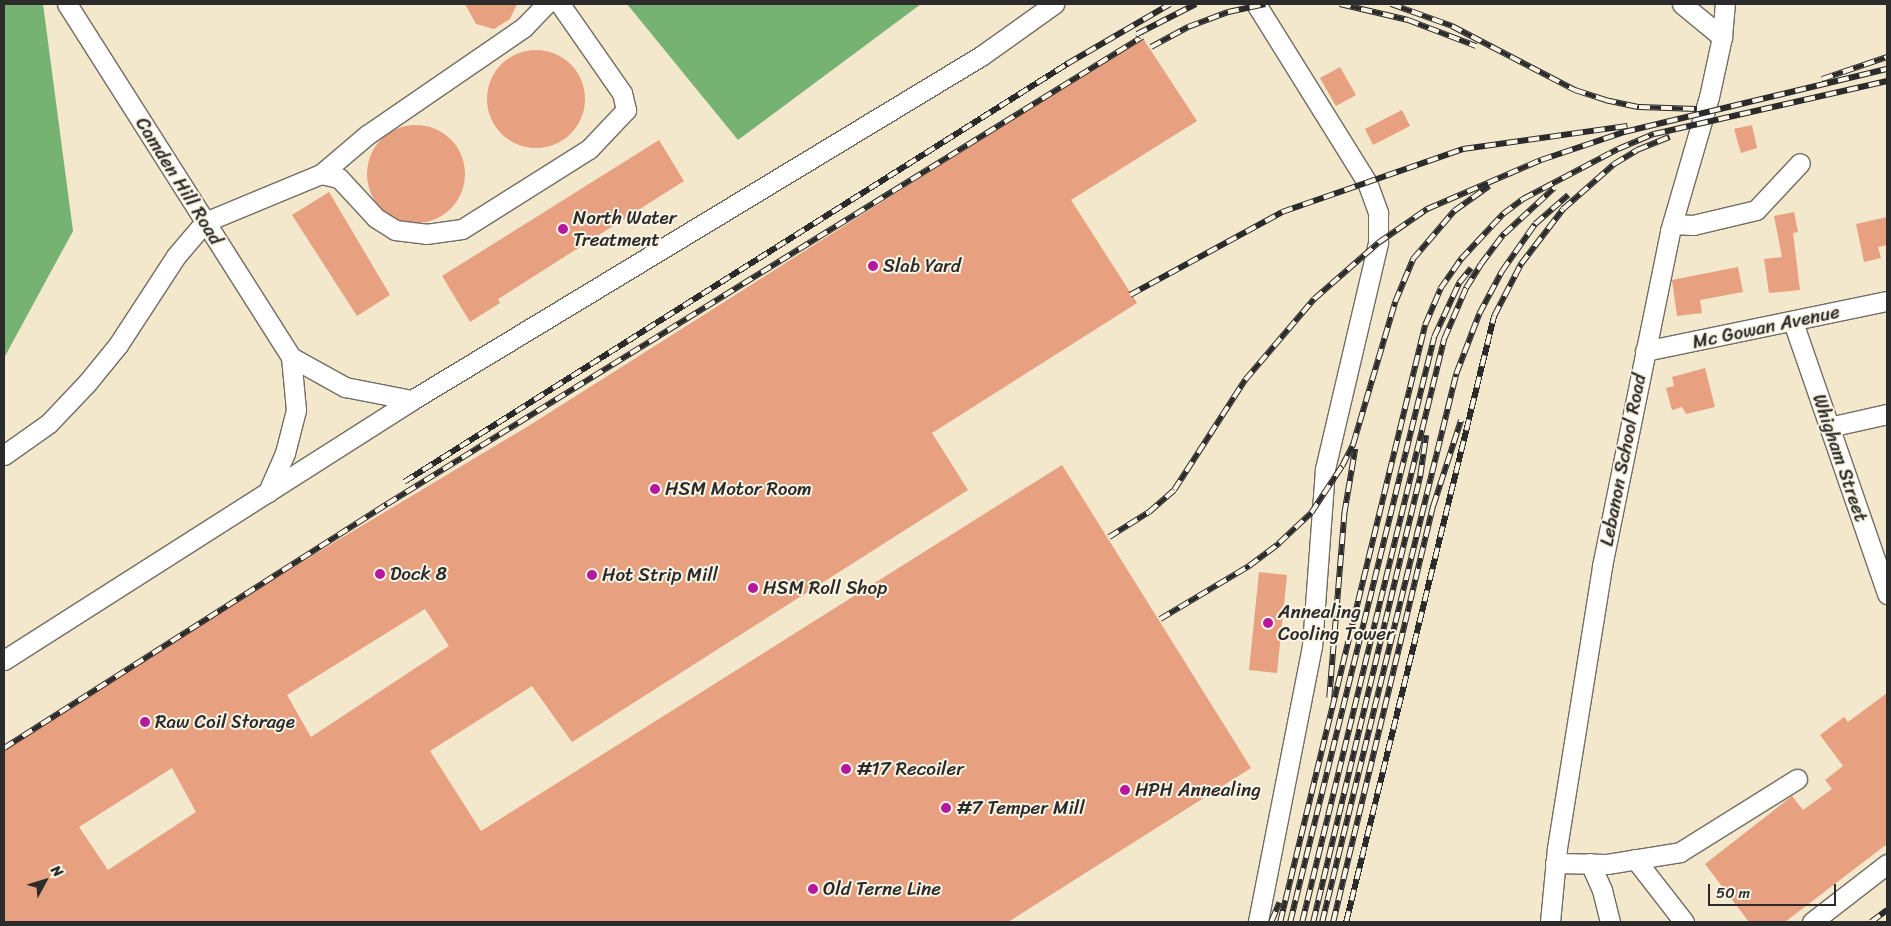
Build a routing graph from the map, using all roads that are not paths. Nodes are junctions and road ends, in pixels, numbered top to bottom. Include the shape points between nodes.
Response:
1 (67, 4) edge
2 (546, 4) edge
3 (560, 4) edge
4 (1054, 4) edge
5 (1256, 4) edge
6 (1682, 4) edge
7 (1725, 4) edge
8 (1722, 37) junction
9 (1800, 163) dead end
10 (321, 174) junction
11 (205, 222) junction
12 (1672, 224) junction
13 (1887, 301) edge
14 (1793, 322) junction
15 (1645, 351) junction
16 (291, 357) junction
17 (412, 400) junction
18 (1887, 414) edge
19 (1829, 427) junction
20 (4, 455) edge
21 (268, 492) junction
22 (1887, 594) edge
23 (4, 660) edge
24 (1796, 779) dead end
25 (1636, 859) junction
26 (1556, 863) junction
27 (1590, 863) junction
28 (1887, 864) edge
29 (1258, 922) edge
30 (1550, 922) edge
31 (1610, 922) edge
32 (1684, 922) edge
33 (1812, 922) edge

1 - 11 street, Camden Hill Road
2 - 10 street via 524,27 367,135
3 - 10 street via 622,93 626,110 589,149 462,229 426,234 394,230 376,218 339,178
4 - 17 street via 981,56
5 - 29 street via 1367,182 1378,213 1378,243 1325,469 1312,646
6 - 8 street
7 - 8 street, Lebanon School Road
8 - 12 street, Lebanon School Road via 1709,97
9 - 12 street via 1756,210 1693,225
10 - 11 street
11 - 16 street, Camden Hill Road
11 - 20 street via 176,256 118,345 87,383 49,423
12 - 15 street, Lebanon School Road
13 - 14 street, Mc Gowan Avenue
14 - 15 street, Mc Gowan Avenue
14 - 19 street, Whigham Street
15 - 26 street, Lebanon School Road via 1602,566
16 - 17 street via 345,387
16 - 21 street via 296,410 286,453
17 - 21 street
18 - 19 street
19 - 22 street, Whigham Street
21 - 23 street
24 - 25 street via 1680,852
25 - 27 street
25 - 32 street
26 - 27 street
26 - 30 street, Lebanon School Road
27 - 31 street via 1602,890
28 - 33 street

